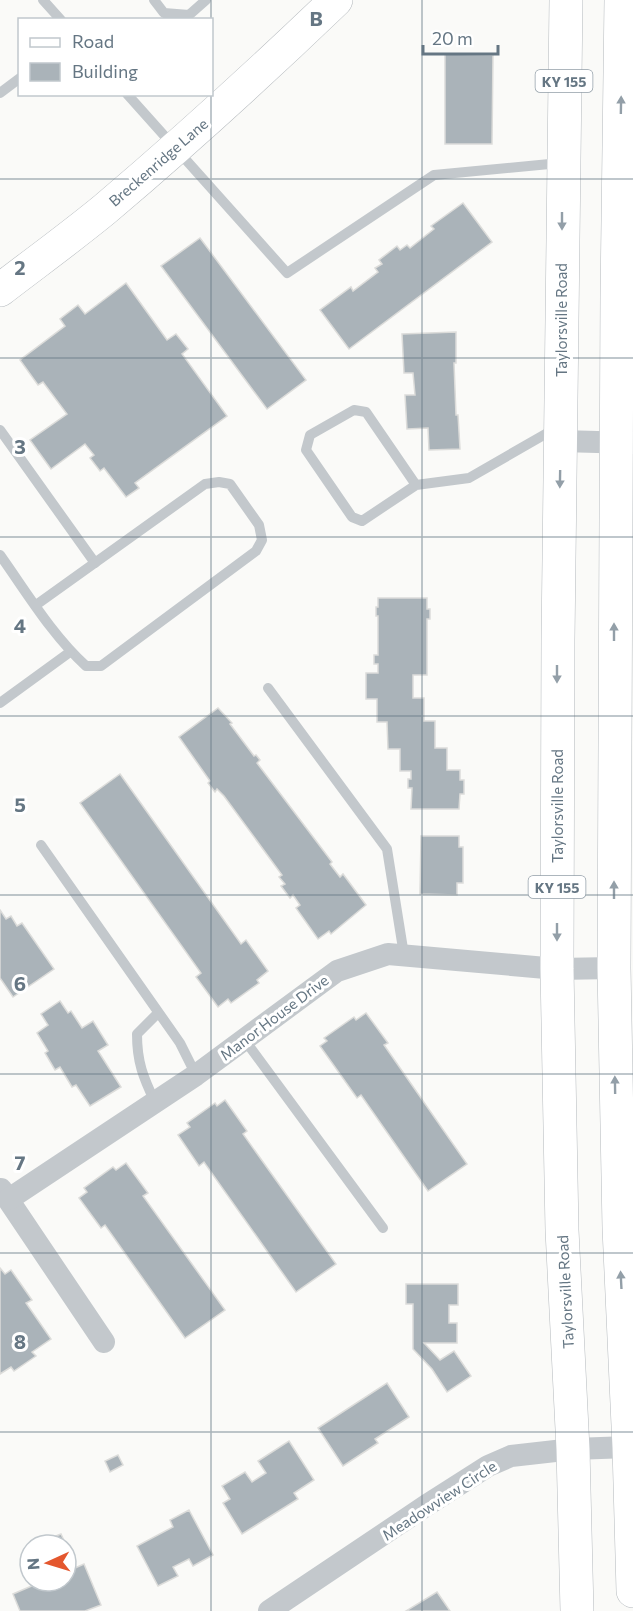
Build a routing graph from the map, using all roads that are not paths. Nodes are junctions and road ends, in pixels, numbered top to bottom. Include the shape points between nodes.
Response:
1 (43, 0) edge
2 (154, 0) edge
3 (206, 0) edge
4 (336, 0) edge
5 (544, 0) edge
6 (566, 0) edge
7 (621, 0) edge
8 (59, 18) edge
9 (565, 78) junction
10 (18, 80) edge
11 (0, 93) edge
12 (129, 96) edge
13 (173, 148) junction
14 (627, 158) edge
15 (563, 163) junction
16 (0, 290) edge
17 (0, 430) edge
18 (561, 433) junction
19 (624, 443) edge
20 (416, 485) junction
21 (0, 555) edge
22 (95, 563) junction
23 (36, 605) junction
24 (70, 652) junction
25 (268, 688) dead end
26 (0, 703) edge
27 (41, 845) dead end
28 (404, 955) junction
29 (614, 968) junction
30 (557, 969) junction
31 (159, 1013) junction
32 (244, 1039) junction
33 (196, 1074) junction
34 (155, 1102) junction
35 (5, 1193) edge
36 (383, 1228) dead end
37 (104, 1342) dead end
38 (629, 1447) junction
39 (573, 1449) junction
40 (633, 1591) edge
41 (269, 1611) edge
42 (577, 1611) edge

1 - 8 lane
2 - 3 lane via 164,13 189,15
4 - 13 main road, Breckenridge Lane
5 - 9 main road
6 - 9 main road, Taylorsville Road / KY 155
14 -> 7 main road
9 - 15 main road, Taylorsville Road / KY 155
10 - 11 lane
12 - 13 lane
13 - 15 lane via 286,273 434,175
13 - 16 main road, Breckenridge Lane via 100,213
14 - 19 main road via 621,296
15 -> 18 main road, Taylorsville Road / KY 155
17 - 22 lane
18 - 19 street
18 - 20 lane via 469,478
18 -> 30 main road, Taylorsville Road / KY 155
29 -> 19 main road
20 - 20 lane via 362,521 352,518 306,450 310,435 354,410 366,412
21 - 23 lane
22 - 23 lane
22 - 24 lane via 205,484 230,484 260,525 262,540 256,551 100,666 86,666
23 - 24 lane
24 - 26 lane
25 - 28 lane via 387,849
27 - 31 lane
28 - 30 street, Manor House Drive
28 - 32 street, Manor House Drive via 388,954 337,971
29 - 30 street, Manor House Drive
38 -> 29 main road via 619,1228
30 - 39 main road, Taylorsville Road / KY 155 via 562,1230
31 - 33 lane
31 - 34 lane via 137,1034 137,1055
32 - 33 street, Manor House Drive
32 - 36 lane
33 - 34 street, Manor House Drive
34 - 35 street, Manor House Drive
35 - 37 street, Manor House Drive
38 - 39 street, Meadowview Circle
38 - 40 main road
39 - 41 street, Meadowview Circle via 511,1456 488,1467
39 - 42 main road, Taylorsville Road / KY 155

